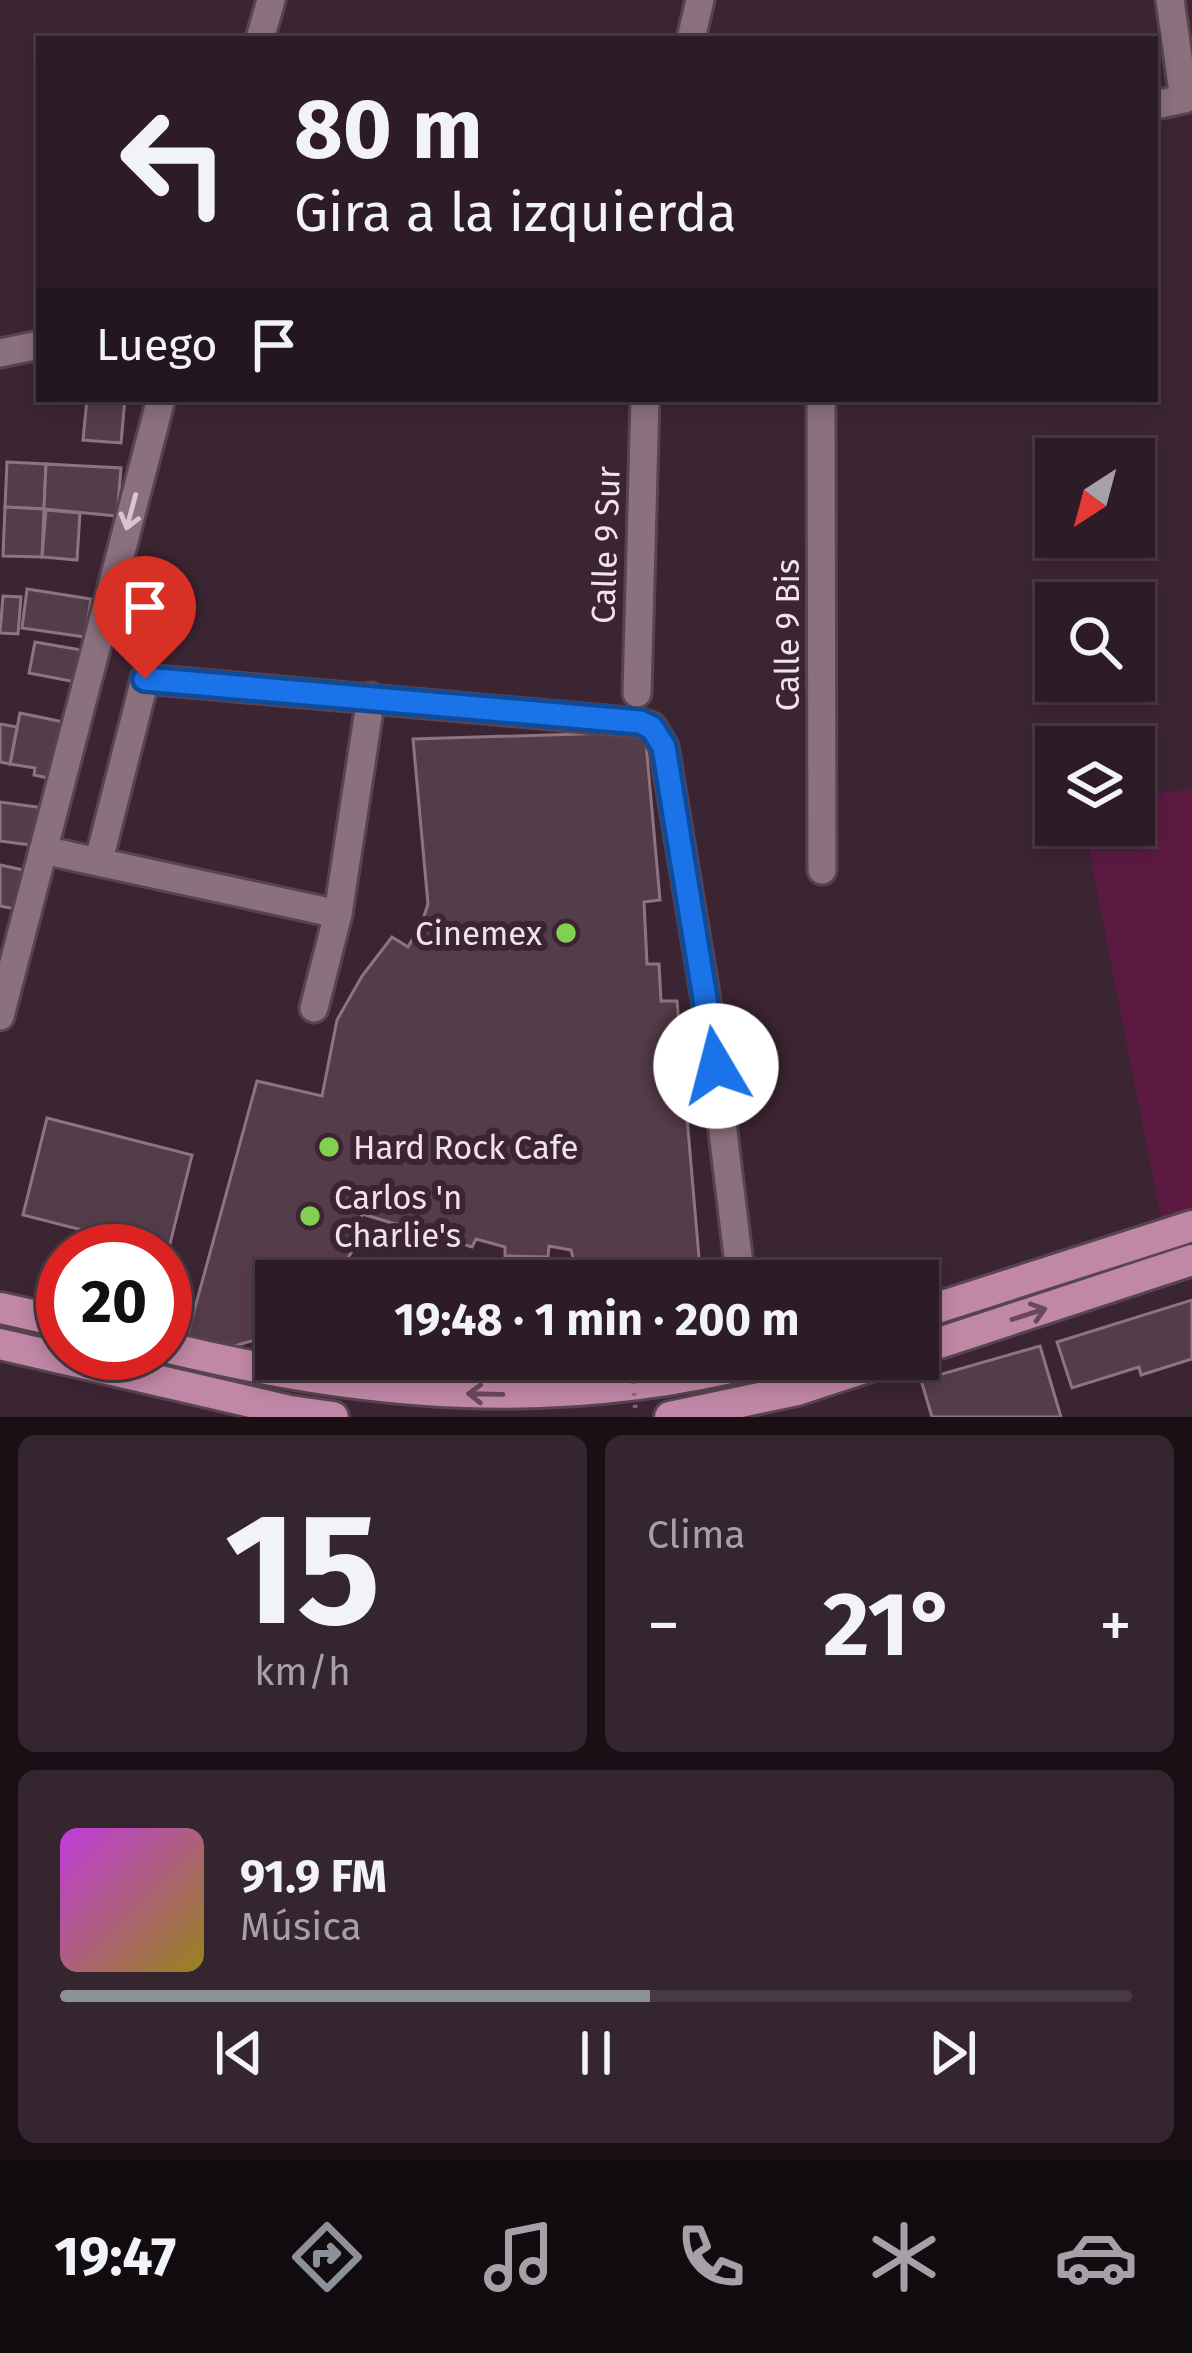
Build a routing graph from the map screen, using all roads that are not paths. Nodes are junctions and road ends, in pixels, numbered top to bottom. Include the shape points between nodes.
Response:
1 (271, 0) edge
2 (700, 0) edge
3 (1170, 0) edge
4 (261, 36) edge
5 (692, 36) edge
6 (1158, 104) edge
7 (36, 346) edge
8 (0, 353) edge
9 (160, 402) edge
10 (645, 402) edge
11 (821, 402) edge
12 (638, 693) dead end
13 (370, 697) junction
14 (44, 850) junction
15 (99, 860) junction
16 (822, 870) dead end
17 (338, 914) junction
18 (314, 1008) dead end
19 (0, 1016) edge
20 (1192, 1226) edge
21 (1192, 1259) edge
22 (738, 1260) edge
23 (0, 1307) edge
24 (939, 1307) edge
25 (36, 1316) edge
26 (939, 1343) edge
27 (0, 1344) edge
28 (192, 1353) edge
29 (255, 1367) edge
30 (317, 1380) edge
31 (660, 1380) edge
32 (828, 1380) edge
33 (333, 1417) edge
34 (670, 1417) edge

1 - 4 street
2 - 5 street
3 - 6 street via 1184,99
7 - 8 street
9 -> 14 street
10 - 12 street, Calle 9 Sur
11 - 16 street, Calle 9 Bis
13 - 15 street via 145,679
13 - 17 street
13 - 22 street via 640,722 660,738 710,1024
14 - 15 street
14 - 19 street
15 - 17 street
17 - 18 street
20 - 24 main road
26 -> 21 main road
23 - 25 main road
27 - 33 main road
29 -> 28 main road
31 -> 30 main road via 476,1394
32 - 34 main road

